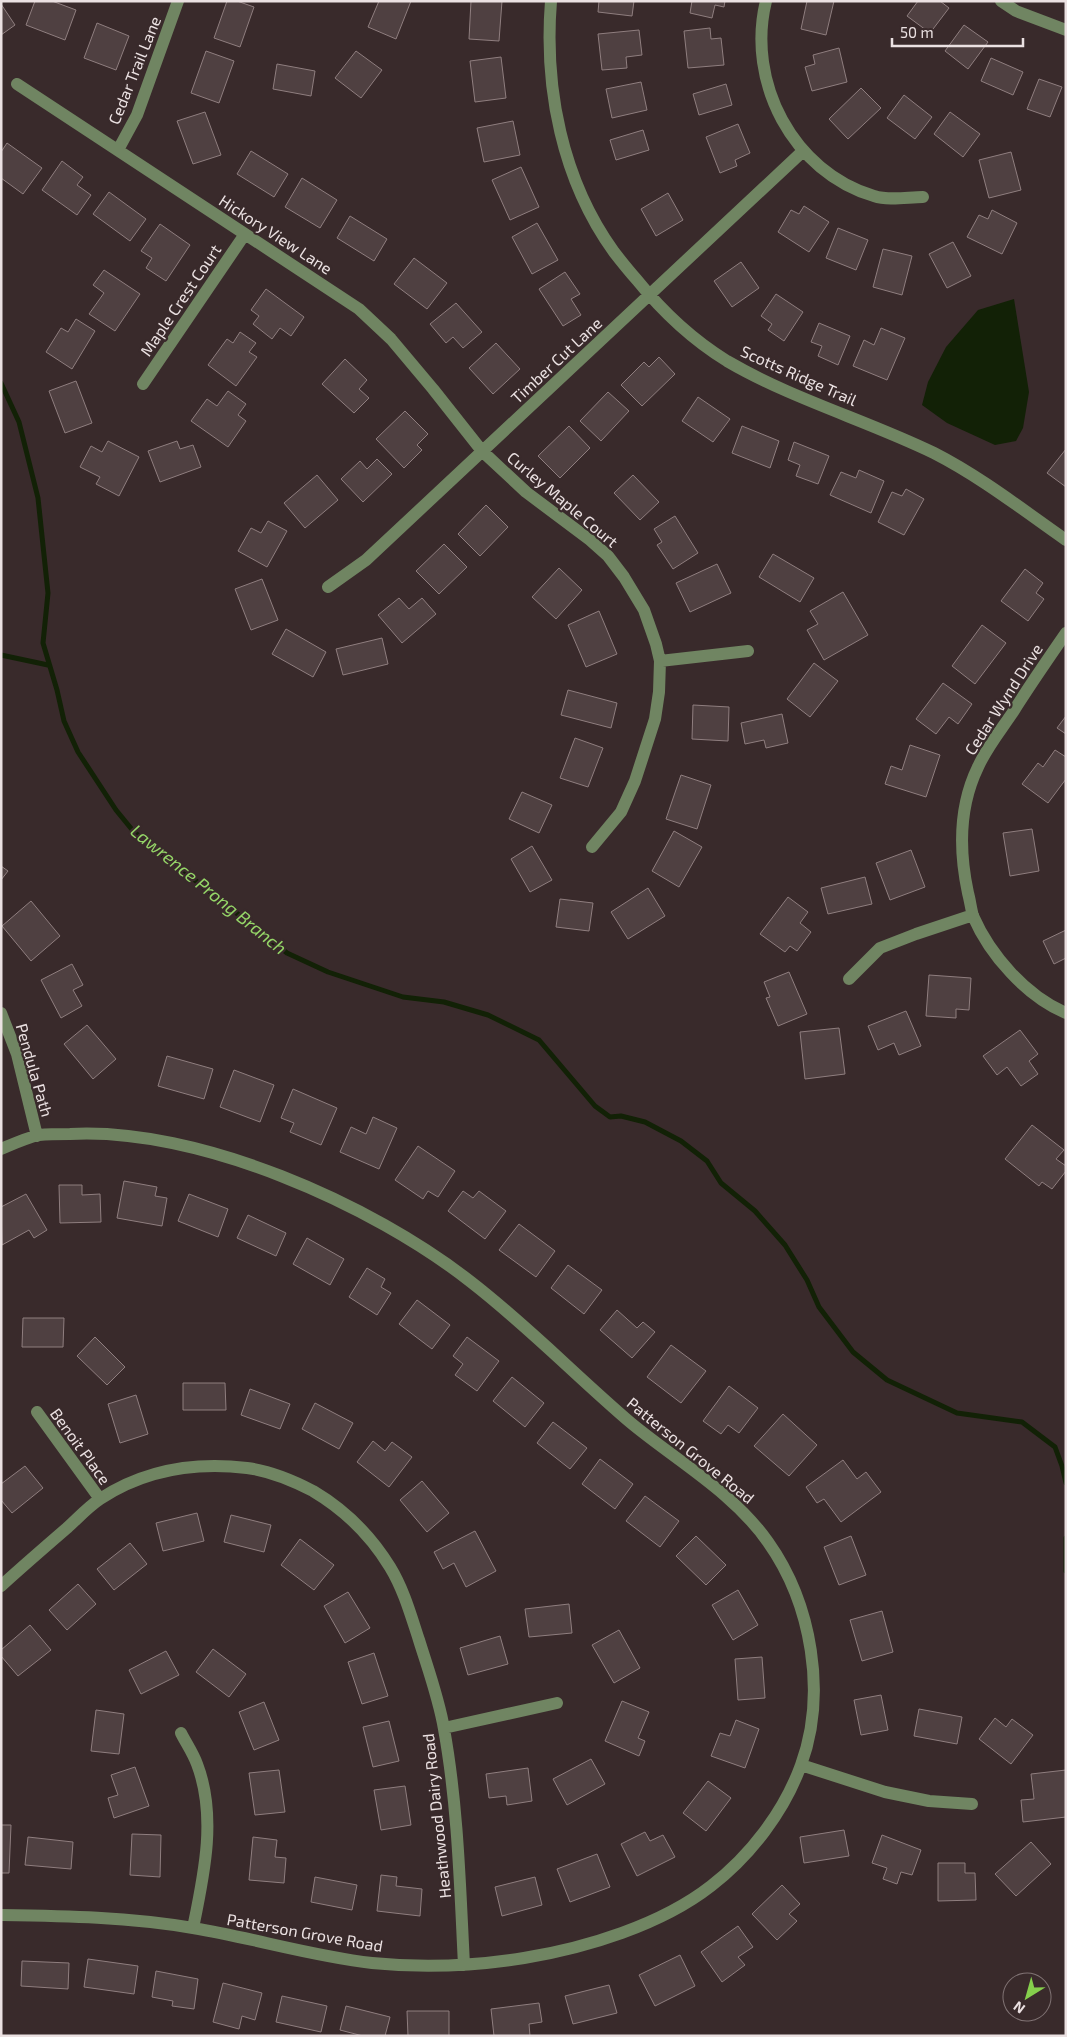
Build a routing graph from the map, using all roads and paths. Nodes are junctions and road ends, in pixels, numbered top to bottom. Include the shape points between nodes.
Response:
1 (178, 1) edge
2 (551, 1) edge
3 (766, 1) edge
4 (1001, 1) edge
5 (1066, 30) edge
6 (17, 84) dead end
7 (118, 150) junction
8 (802, 152) junction
9 (923, 197) dead end
10 (245, 234) junction
11 (649, 296) junction
12 (143, 384) dead end
13 (482, 451) junction
14 (1066, 540) edge
15 (328, 587) dead end
16 (1066, 633) edge
17 (748, 650) dead end
18 (660, 661) junction
19 (592, 847) dead end
20 (973, 915) junction
21 (849, 978) dead end
22 (1, 1013) edge
23 (1066, 1013) edge
24 (37, 1136) junction
25 (1, 1149) edge
26 (37, 1412) dead end
27 (100, 1499) junction
28 (1, 1586) edge
29 (557, 1703) dead end
30 (444, 1728) junction
31 (181, 1732) dead end
32 (801, 1765) junction
33 (972, 1804) dead end
34 (1, 1915) edge
35 (193, 1928) junction
36 (464, 1965) junction

1 - 7 street, Cedar Trail Lane via 137,115
2 - 11 street, Scotts Ridge Trail via 552,86 565,151 595,222
3 - 8 street via 761,24 766,81 773,102
4 - 5 street via 1016,11
6 - 7 street, Hickory View Lane
7 - 10 street, Hickory View Lane
8 - 9 street via 854,189 876,197
8 - 11 street, Timber Cut Lane
10 - 12 street, Maple Crest Court
10 - 13 street, Hickory View Lane via 359,309 391,339
11 - 13 street, Timber Cut Lane
11 - 14 street, Scotts Ridge Trail via 688,333 727,360 780,387 935,454 975,476
13 - 15 street, Timber Cut Lane via 366,560
13 - 18 street, Curley Maple Court via 526,492 608,556 644,610
16 - 20 street, Cedar Wynd Drive via 989,747 977,768 968,795 962,826 962,853
17 - 18 street
18 - 19 street, Curley Maple Court via 655,719 635,781 621,812
20 - 21 street via 880,948
20 - 23 street, Cedar Wynd Drive via 998,958 1016,978 1038,997
22 - 24 street, Pendula Path via 17,1054
24 - 25 street, Patterson Grove Road
24 - 32 street, Patterson Grove Road via 88,1133 130,1136 200,1151 302,1185 393,1230 440,1260 511,1314 633,1424 718,1490 768,1541 796,1594 810,1649 813,1703
26 - 27 street, Benoit Place
27 - 28 street, Heathwood Dairy Road
27 - 30 street, Heathwood Dairy Road via 158,1472 205,1466 258,1469 322,1496 358,1526 391,1569 408,1608
29 - 30 street
30 - 36 street, Heathwood Dairy Road via 456,1833
31 - 35 street via 197,1764 207,1815 206,1863
32 - 33 street via 886,1792 929,1801
32 - 36 street, Patterson Grove Road via 784,1801 748,1853 707,1889 678,1907 608,1938 579,1946 518,1959
34 - 35 street, Patterson Grove Road via 97,1917
35 - 36 street, Patterson Grove Road via 360,1961 417,1966

